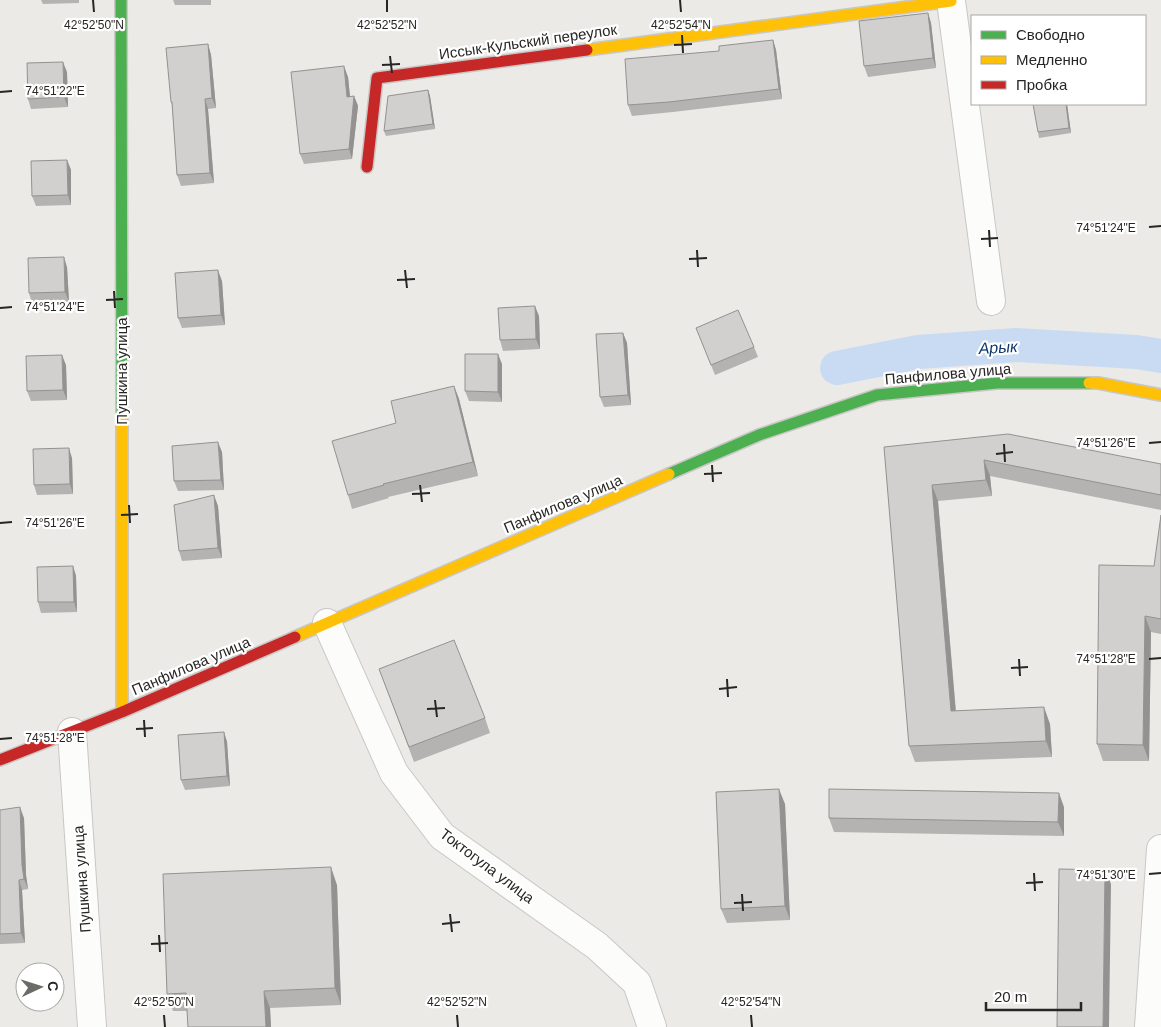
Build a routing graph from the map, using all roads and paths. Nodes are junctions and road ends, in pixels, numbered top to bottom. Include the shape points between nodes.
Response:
1 (121, 0) edge
2 (951, 1) edge
3 (366, 167) dead end
4 (991, 301) dead end
5 (1161, 395) edge
6 (327, 623) junction
7 (122, 712) junction
8 (72, 732) junction
9 (0, 760) edge
10 (1161, 849) edge
11 (92, 1027) edge
12 (652, 1027) edge
13 (1149, 1027) edge

1 - 7 street, Пушкина улица
2 - 3 street, Иссык-Кульский переулок via 377,78
2 - 4 street
5 - 6 street, Панфилова улица via 1098,383 997,383 877,395 760,436
6 - 7 street, Панфилова улица
6 - 12 street, Токтогула улица via 394,774 442,836 597,946 637,983
7 - 8 street, Панфилова улица
8 - 9 street, Панфилова улица
8 - 11 street, Пушкина улица
10 - 13 street

